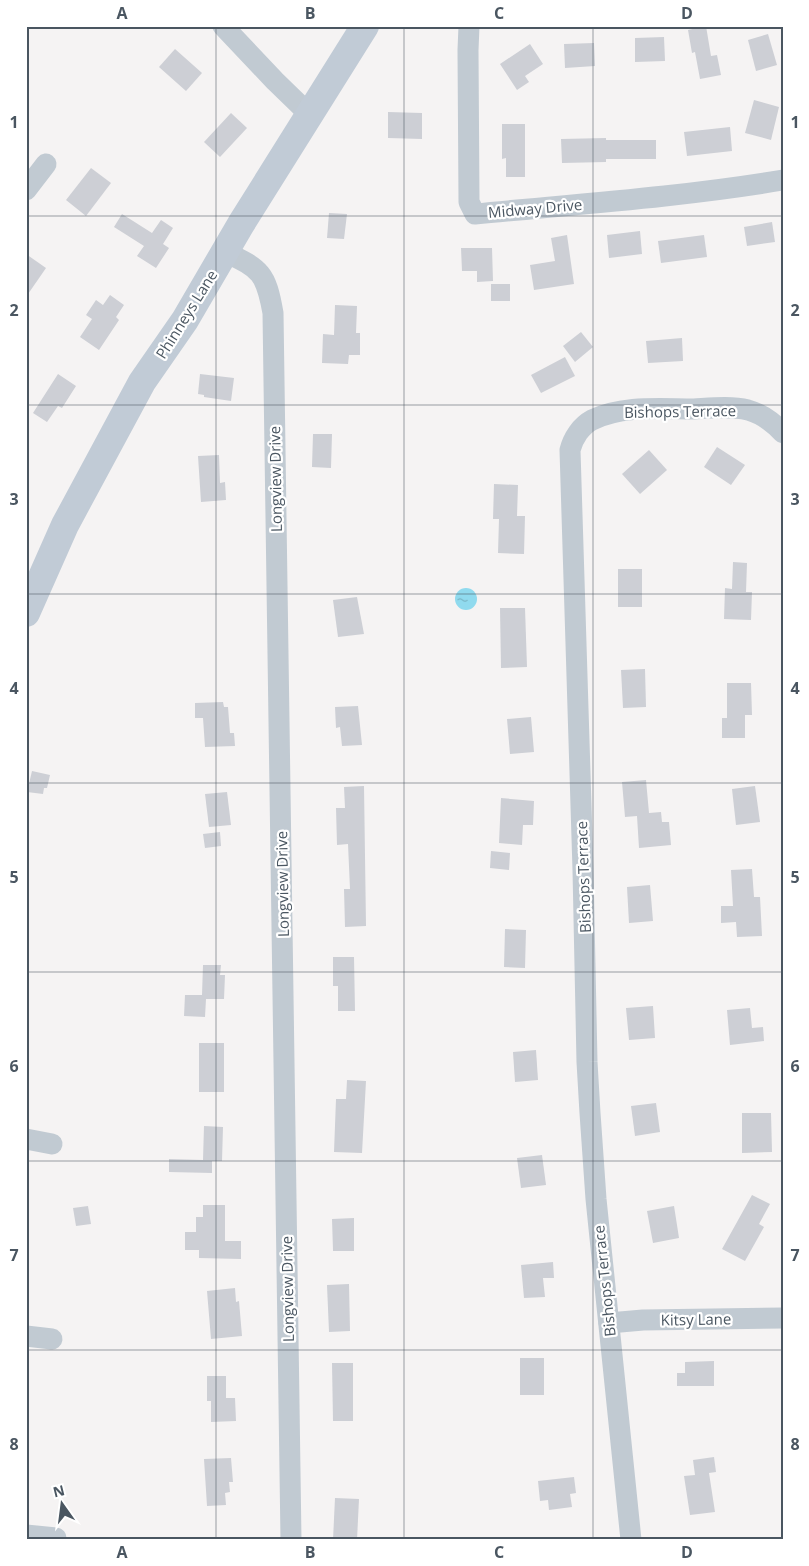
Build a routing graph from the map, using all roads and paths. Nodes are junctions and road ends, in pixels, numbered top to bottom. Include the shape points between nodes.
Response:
1 (223, 26) edge
2 (365, 26) edge
3 (469, 26) edge
4 (310, 115) junction
5 (46, 164) dead end
6 (783, 180) edge
7 (26, 190) edge
8 (225, 252) junction
9 (783, 433) edge
10 (26, 613) edge
11 (26, 1138) edge
12 (52, 1144) dead end
13 (783, 1318) edge
14 (609, 1323) junction
15 (26, 1336) edge
16 (52, 1339) dead end
17 (26, 1535) edge
18 (56, 1538) dead end
19 (291, 1540) edge
20 (631, 1540) edge

1 - 4 street
2 - 4 main road, Phinneys Lane
3 - 6 street, Midway Drive via 469,202 475,214
4 - 8 main road, Phinneys Lane
5 - 7 street
8 - 10 main road, Phinneys Lane via 185,320 142,382 66,525
8 - 19 street, Longview Drive via 249,264 264,277 274,313
9 - 14 street, Bishops Terrace via 763,416 748,410 636,410 604,415 591,421 582,428 570,450 587,1062 596,1199
11 - 12 street
13 - 14 street, Kitsy Lane
14 - 20 street, Bishops Terrace
15 - 16 street
17 - 18 street

